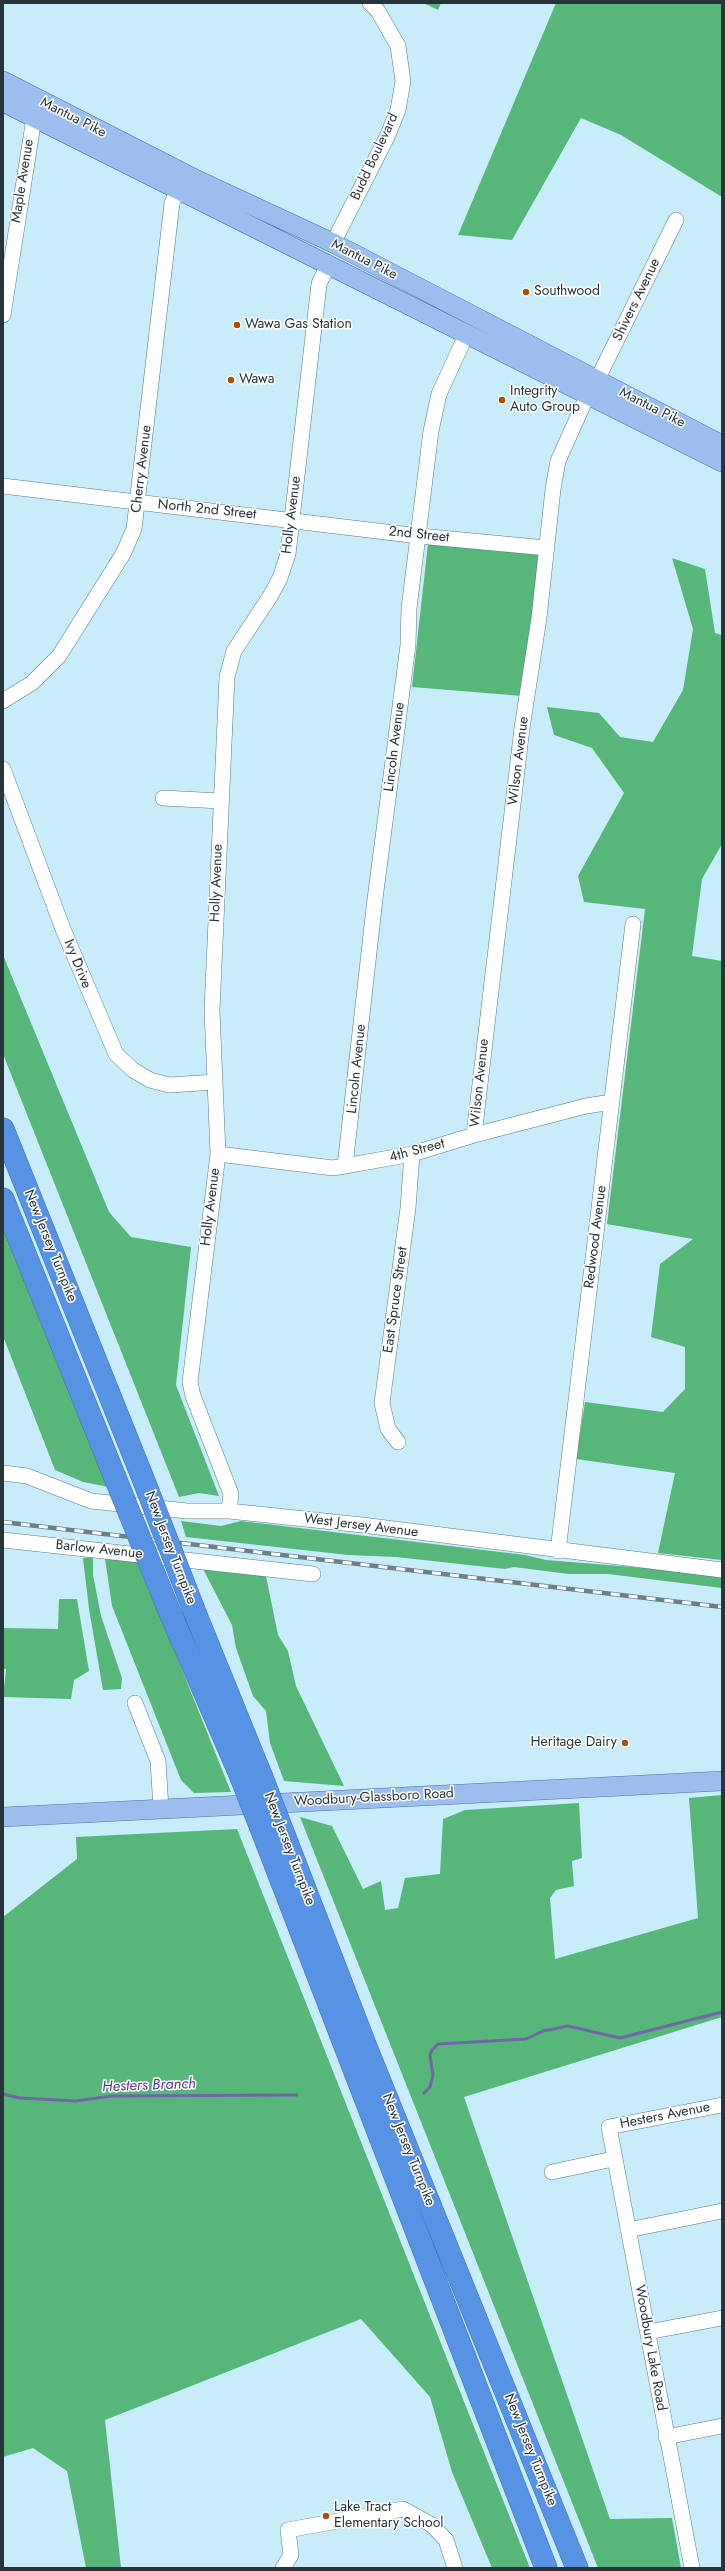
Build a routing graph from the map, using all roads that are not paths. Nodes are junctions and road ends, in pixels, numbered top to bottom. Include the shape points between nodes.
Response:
1 (370, 3) edge
2 (3, 81) edge
3 (3, 102) edge
4 (34, 118) junction
5 (178, 190) junction
6 (676, 220) dead end
7 (333, 243) junction
8 (328, 265) junction
9 (3, 315) edge
10 (467, 333) junction
11 (593, 387) junction
12 (669, 435) junction
13 (722, 448) edge
14 (722, 471) edge
15 (3, 486) edge
16 (138, 503) junction
17 (291, 519) junction
18 (420, 536) junction
19 (547, 548) junction
20 (3, 701) edge
21 (3, 770) edge
22 (163, 798) dead end
23 (221, 800) junction
24 (633, 924) dead end
25 (215, 1082) junction
26 (612, 1102) junction
27 (3, 1129) edge
28 (474, 1135) junction
29 (218, 1154) junction
30 (412, 1154) junction
31 (345, 1166) junction
32 (3, 1199) edge
33 (398, 1442) dead end
34 (3, 1473) edge
35 (229, 1511) junction
36 (3, 1540) edge
37 (558, 1551) junction
38 (722, 1570) edge
39 (314, 1574) dead end
40 (135, 1703) dead end
41 (251, 1776) junction
42 (722, 1781) edge
43 (161, 1808) junction
44 (3, 1817) edge
45 (278, 1846) junction
46 (722, 2105) edge
47 (608, 2127) joint
48 (613, 2159) junction
49 (552, 2172) dead end
50 (722, 2211) edge
51 (628, 2230) junction
52 (722, 2318) edge
53 (648, 2332) junction
54 (722, 2426) edge
55 (666, 2437) junction
56 (283, 2568) edge
57 (455, 2568) edge
58 (546, 2568) edge
59 (577, 2568) edge
60 (692, 2568) edge

1 - 7 street, Budd Boulevard via 378,11 398,46 403,81 398,110 387,137
2 - 7 main road, Mantua Pike via 193,178
3 - 4 main road, Mantua Pike
4 - 5 main road, Mantua Pike
4 - 9 street, Maple Avenue
5 - 8 main road, Mantua Pike
5 - 16 street, Cherry Avenue via 172,203
6 - 11 street, Shivers Avenue
7 - 11 main road, Mantua Pike
8 - 10 main road, Mantua Pike
8 - 17 street, Holly Avenue via 319,284
10 - 11 main road, Mantua Pike
10 - 18 street, Lincoln Avenue via 439,394 431,431
11 - 12 main road, Mantua Pike
11 - 13 main road, Mantua Pike
11 - 19 street, Wilson Avenue via 558,460 552,489
12 - 13 main road, Mantua Pike
12 - 14 main road via 685,452
15 - 16 street, North 2nd Street
16 - 17 street, North 2nd Street
16 - 20 street, Cherry Avenue via 134,528 123,554 68,644 41,676 21,692
17 - 18 street, 2nd Street
17 - 23 street, Holly Avenue via 288,554 280,578 234,651 227,677
18 - 19 street, 2nd Street
18 - 31 street, Lincoln Avenue
19 - 28 street, Wilson Avenue via 540,618 522,728
21 - 25 street, Ivy Drive via 63,929 116,1054 133,1070 150,1080 169,1085
22 - 23 street
23 - 25 street, Holly Avenue via 212,1010
24 - 26 street, Redwood Avenue
25 - 29 street, Holly Avenue
26 - 28 street, 4th Street via 586,1106
26 - 37 street, Redwood Avenue
27 - 41 highway, New Jersey Turnpike, bridge via 194,1610
28 - 30 street, 4th Street
29 - 31 street, 4th Street via 333,1168
29 - 35 street, Holly Avenue via 190,1382 231,1494
30 - 31 street, 4th Street
30 - 33 street, East Spruce Street via 408,1208 382,1403 388,1429
32 - 41 highway, New Jersey Turnpike, bridge via 168,1608
34 - 35 street, West Jersey Avenue via 27,1476 91,1501 187,1511
35 - 37 street, West Jersey Avenue via 362,1525
36 - 39 street, Barlow Avenue
37 - 38 street, West Jersey Avenue
40 - 43 street via 158,1761
41 - 45 highway, New Jersey Turnpike, bridge
42 - 43 main road, Woodbury-Glassboro Road
43 - 44 main road, Woodbury-Glassboro Road
45 - 58 highway, New Jersey Turnpike
45 - 59 highway, New Jersey Turnpike via 366,2047
46 - 47 street, Hesters Avenue
47 - 48 street, Woodbury Lake Road
48 - 49 street
48 - 51 street, Woodbury Lake Road
50 - 51 street
51 - 53 street, Woodbury Lake Road
52 - 53 street
53 - 55 street, Woodbury Lake Road
54 - 55 street
55 - 60 street, Woodbury Lake Road
56 - 57 street via 291,2555 288,2530 403,2509 432,2525 446,2540

